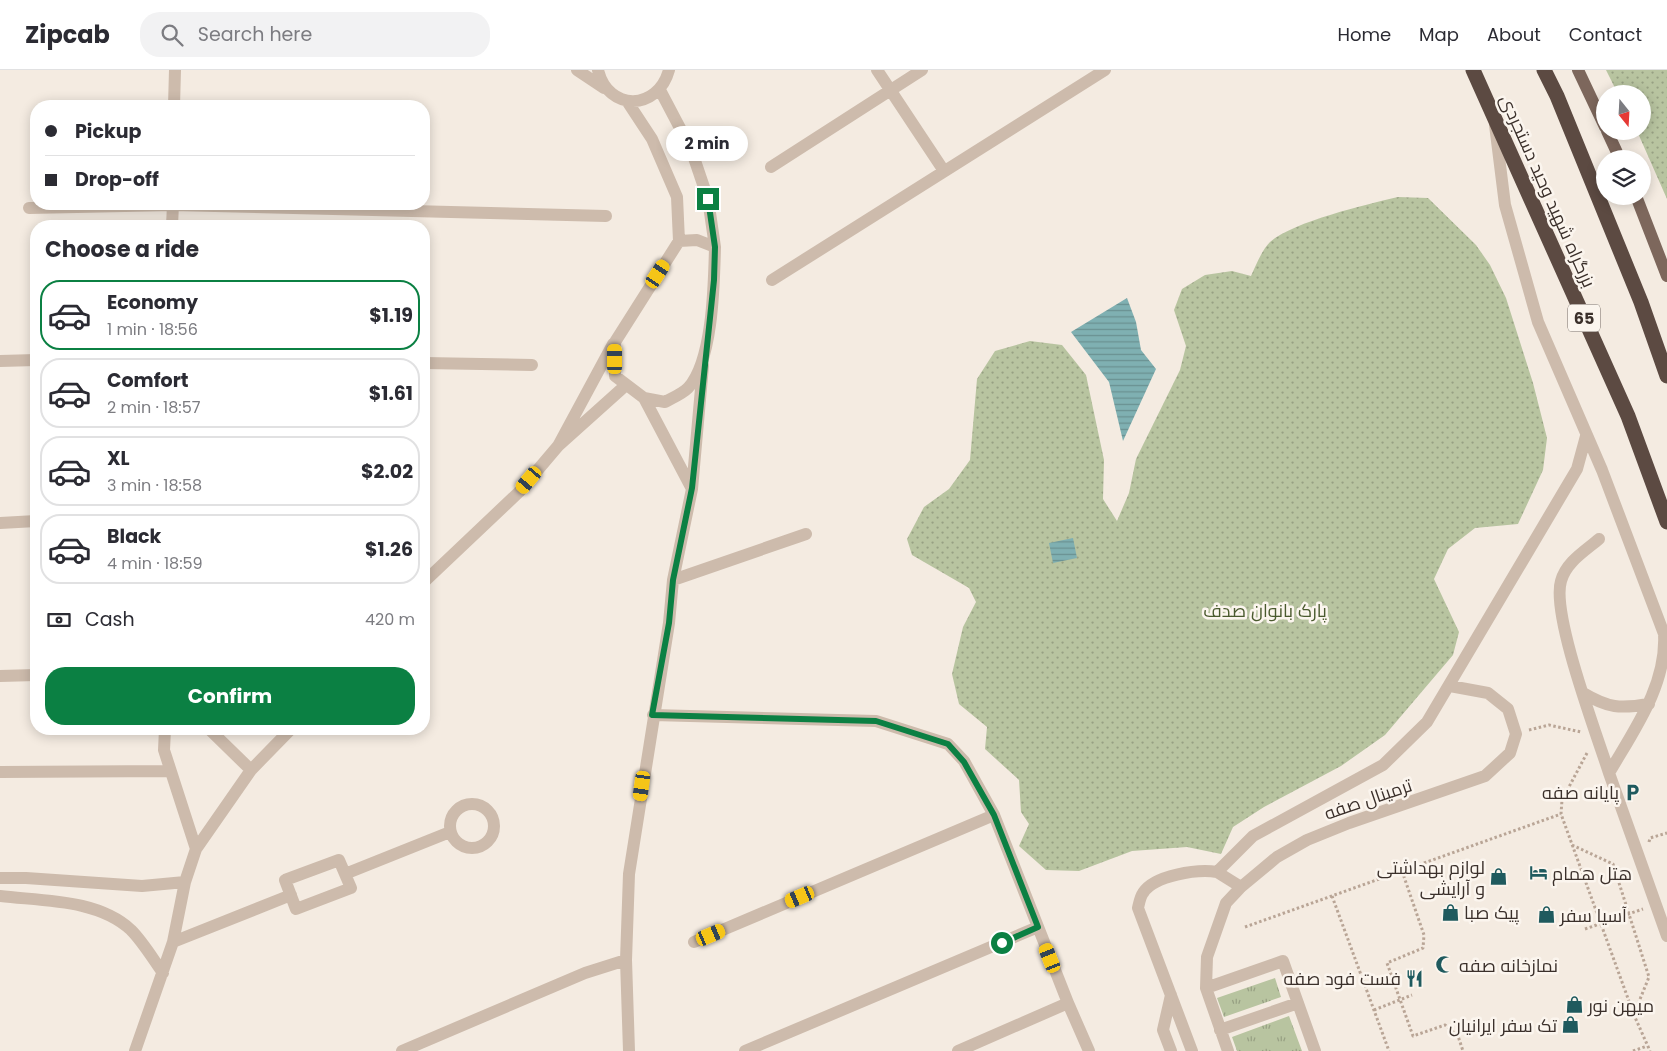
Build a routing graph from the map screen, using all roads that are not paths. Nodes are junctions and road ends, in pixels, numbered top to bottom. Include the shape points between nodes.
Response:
1 (175, 70) edge
2 (578, 70) edge
3 (598, 70) edge
4 (670, 70) edge
5 (877, 70) edge
6 (922, 70) edge
7 (1105, 70) edge
8 (1473, 70) edge
9 (1544, 70) edge
10 (1578, 70) edge
11 (606, 90) junction
12 (660, 90) junction
13 (891, 90) junction
14 (174, 100) edge
15 (627, 101) junction
16 (1596, 108) edge
17 (1494, 117) junction
18 (771, 167) dead end
19 (944, 171) junction
20 (1639, 205) edge
21 (370, 210) edge
22 (606, 216) dead end
23 (679, 241) junction
24 (715, 247) junction
25 (1667, 276) edge
26 (772, 280) dead end
27 (615, 342) junction
28 (30, 360) edge
29 (0, 361) edge
30 (430, 362) edge
31 (704, 362) junction
32 (532, 365) dead end
33 (1667, 376) edge
34 (626, 385) junction
35 (644, 398) junction
36 (1586, 436) junction
37 (558, 446) junction
38 (692, 488) junction
39 (30, 521) edge
40 (1667, 522) edge
41 (0, 523) edge
42 (806, 534) dead end
43 (1599, 539) dead end
44 (430, 576) edge
45 (673, 580) junction
46 (0, 676) edge
47 (30, 676) edge
48 (1450, 686) junction
49 (1583, 693) junction
50 (1649, 704) junction
51 (652, 715) junction
52 (165, 735) edge
53 (214, 735) edge
54 (285, 735) edge
55 (251, 770) junction
56 (170, 771) junction
57 (0, 772) edge
58 (1609, 773) junction
59 (994, 815) junction
60 (450, 832) dead end
61 (196, 849) junction
62 (1217, 872) junction
63 (345, 874) junction
64 (0, 878) edge
65 (185, 882) junction
66 (1241, 887) junction
67 (291, 895) junction
68 (0, 896) edge
69 (1038, 927) junction
70 (1667, 936) edge
71 (173, 942) junction
72 (694, 942) dead end
73 (626, 960) junction
74 (163, 973) junction
75 (1206, 988) junction
76 (1171, 995) junction
77 (1068, 1003) junction
78 (1298, 1003) junction
79 (1220, 1030) junction
80 (135, 1051) edge
81 (402, 1051) edge
82 (629, 1051) edge
83 (745, 1051) edge
84 (958, 1051) edge
85 (1089, 1051) edge
86 (1171, 1051) edge
87 (1192, 1051) edge
88 (1228, 1051) edge
89 (1315, 1051) edge

1 - 14 street
2 - 11 street
3 - 11 street
4 - 12 street
5 - 13 street
6 - 13 street
7 - 19 street
8 - 17 highway, بزرگراه شهید وحید دستجردی / 65
9 - 33 highway via 1641,302
10 - 16 main road
11 - 15 street
12 - 15 street via 639,101
12 - 24 street via 691,149 708,199
13 - 18 street
13 - 19 street
15 - 23 street via 652,139 677,196
17 - 36 street via 1505,205 1535,313
17 - 40 highway, بزرگراه شهید وحید دستجردی / 65 via 1628,416
19 - 26 street
20 - 25 main road
21 - 22 street
23 - 24 street via 697,240
23 - 27 street
24 - 31 street
27 - 34 street via 615,376
27 - 37 street
28 - 29 street
30 - 32 street
31 - 35 street via 688,388 665,402
31 - 38 street
34 - 35 street
34 - 37 street
35 - 38 street
36 - 48 street via 1577,469
36 - 50 street via 1664,634 1666,652
37 - 44 street via 519,492
38 - 45 street
39 - 41 street
42 - 45 street
43 - 49 street via 1570,564 1561,580 1559,604
45 - 51 street via 669,623
46 - 47 street
48 - 62 street via 1427,722 1383,765 1253,836
48 - 66 street, ترمینال صفه via 1488,693 1508,710 1516,734 1510,753 1485,776 1307,840 1277,857
49 - 50 street via 1613,707
49 - 58 street
50 - 58 street
51 - 59 street via 876,721 948,744 964,762
51 - 73 street via 629,874
52 - 56 street via 164,750
53 - 55 street
54 - 55 street
55 - 61 street
56 - 57 street
56 - 61 street
58 - 70 street
59 - 69 street
59 - 72 street
60 - 63 street
61 - 65 street
62 - 66 street
62 - 76 street via 1167,878 1154,883 1143,893 1138,908
63 - 67 street via 351,888 296,909
63 - 67 street via 339,860 285,880
64 - 65 street via 142,886
65 - 71 street
66 - 75 street, ترمینال صفه via 1226,903 1207,957
67 - 71 street
68 - 74 street via 100,910 131,930
69 - 77 street
69 - 83 street
71 - 74 street
73 - 81 street via 585,973
73 - 82 street
74 - 80 street
75 - 78 street via 1283,961
75 - 79 street, ترمینال صفه
76 - 86 street via 1163,1030
76 - 87 street
77 - 84 street
77 - 85 street
78 - 79 street
78 - 89 street
79 - 88 street, ترمینال صفه

